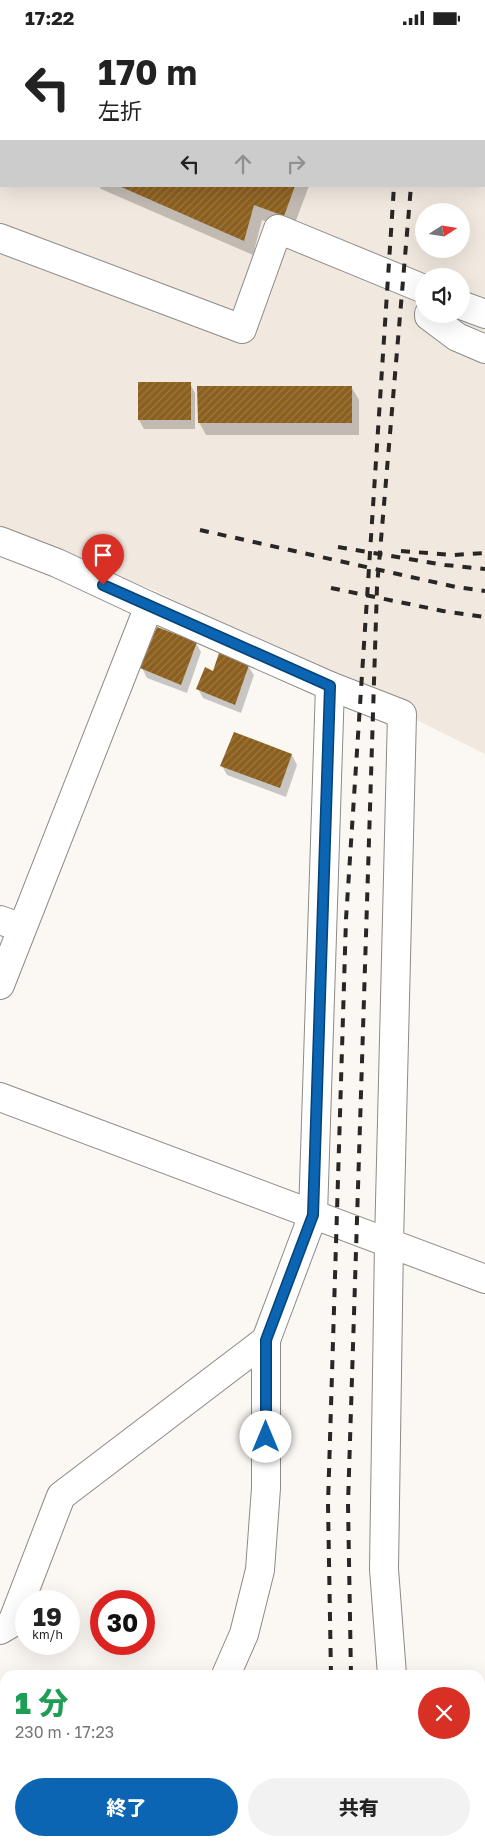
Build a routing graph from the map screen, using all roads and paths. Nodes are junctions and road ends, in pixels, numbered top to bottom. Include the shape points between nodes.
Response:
1 (0, 238) edge
2 (415, 285) edge
3 (470, 308) edge
4 (485, 314) edge
5 (438, 323) edge
6 (485, 349) edge
7 (0, 541) edge
8 (149, 606) junction
9 (330, 686) junction
10 (11, 924) edge
11 (0, 985) edge
12 (0, 1097) edge
13 (313, 1215) junction
14 (389, 1243) junction
15 (485, 1279) edge
16 (266, 1340) junction
17 (0, 1630) edge
18 (228, 1670) edge
19 (392, 1670) edge

1 - 2 street via 242,329 278,229
3 - 4 street
5 - 6 street via 457,337
7 - 8 street via 57,563
8 - 9 street
8 - 10 street
9 - 13 street
9 - 14 street via 402,714
10 - 11 street
12 - 13 street
13 - 14 street
13 - 16 street
14 - 15 street
14 - 19 street via 384,1569
16 - 17 street via 61,1496 12,1623
16 - 18 street via 266,1488 260,1570 244,1634

